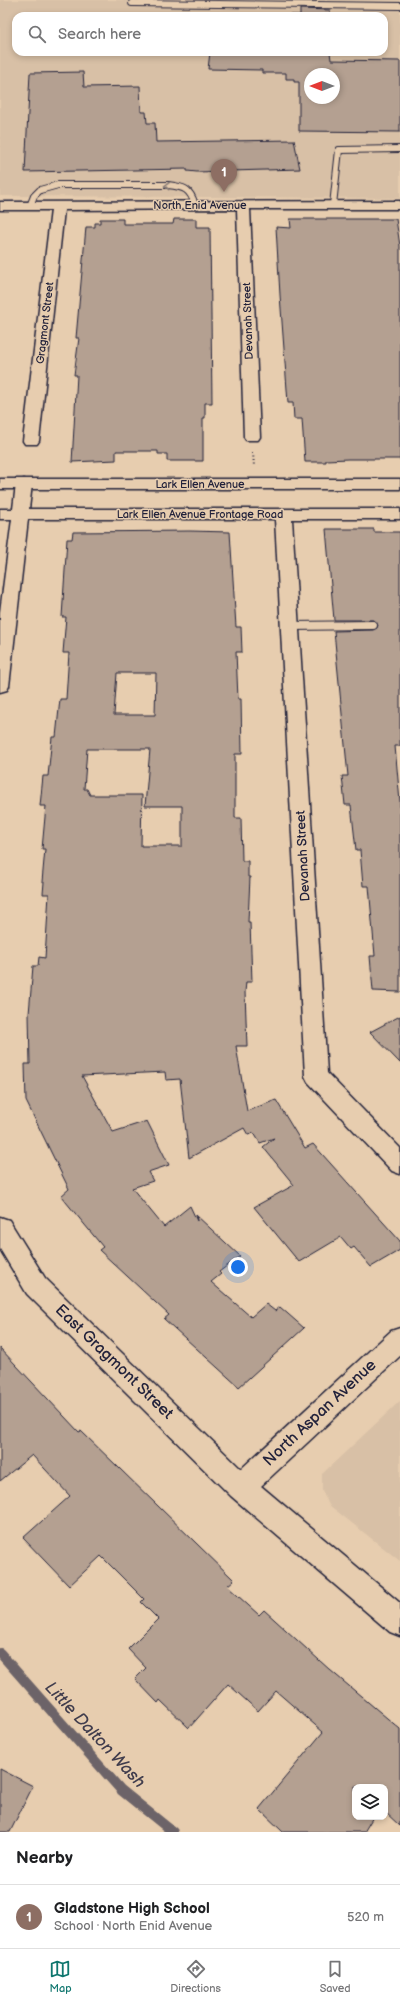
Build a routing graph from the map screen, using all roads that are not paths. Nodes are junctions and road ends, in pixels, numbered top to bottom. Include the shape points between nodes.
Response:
1 (132, 3) dead end
2 (400, 6) edge
3 (400, 149) edge
4 (194, 205) junction
5 (243, 205) junction
6 (333, 205) junction
7 (0, 206) edge
8 (30, 206) junction
9 (58, 206) junction
10 (400, 206) edge
11 (252, 437) road end
12 (31, 441) dead end
13 (0, 484) edge
14 (24, 484) junction
15 (400, 484) edge
16 (0, 514) edge
17 (21, 514) junction
18 (283, 514) junction
19 (400, 514) edge
20 (373, 625) dead end
21 (290, 626) junction
22 (0, 686) edge
23 (400, 1164) edge
24 (0, 1227) edge
25 (400, 1339) edge
26 (241, 1487) junction
27 (400, 1622) edge

1 - 2 lane
3 - 6 lane via 339,150
4 - 5 street, North Enid Avenue
4 -> 8 lane via 192,194 182,187 58,185 34,193
4 - 9 street, North Enid Avenue
5 - 6 street, North Enid Avenue
5 - 11 street, Devanah Street
6 - 10 street, North Enid Avenue
7 - 8 street, North Enid Avenue
8 - 9 street, North Enid Avenue
9 - 12 street, Gragmont Street
13 - 14 street, Lark Ellen Avenue
14 - 15 street, Lark Ellen Avenue
14 - 17 street
16 - 17 street, Lark Ellen Avenue Frontage Road
17 - 18 street, Lark Ellen Avenue Frontage Road
17 - 22 street
18 - 19 street, Lark Ellen Avenue Frontage Road
18 - 21 street, Devanah Street
20 - 21 lane
21 - 23 street, Devanah Street via 316,1076
24 - 26 street, East Gragmont Street via 36,1286
25 - 26 street, North Aspan Avenue
26 - 27 street, East Gragmont Street

